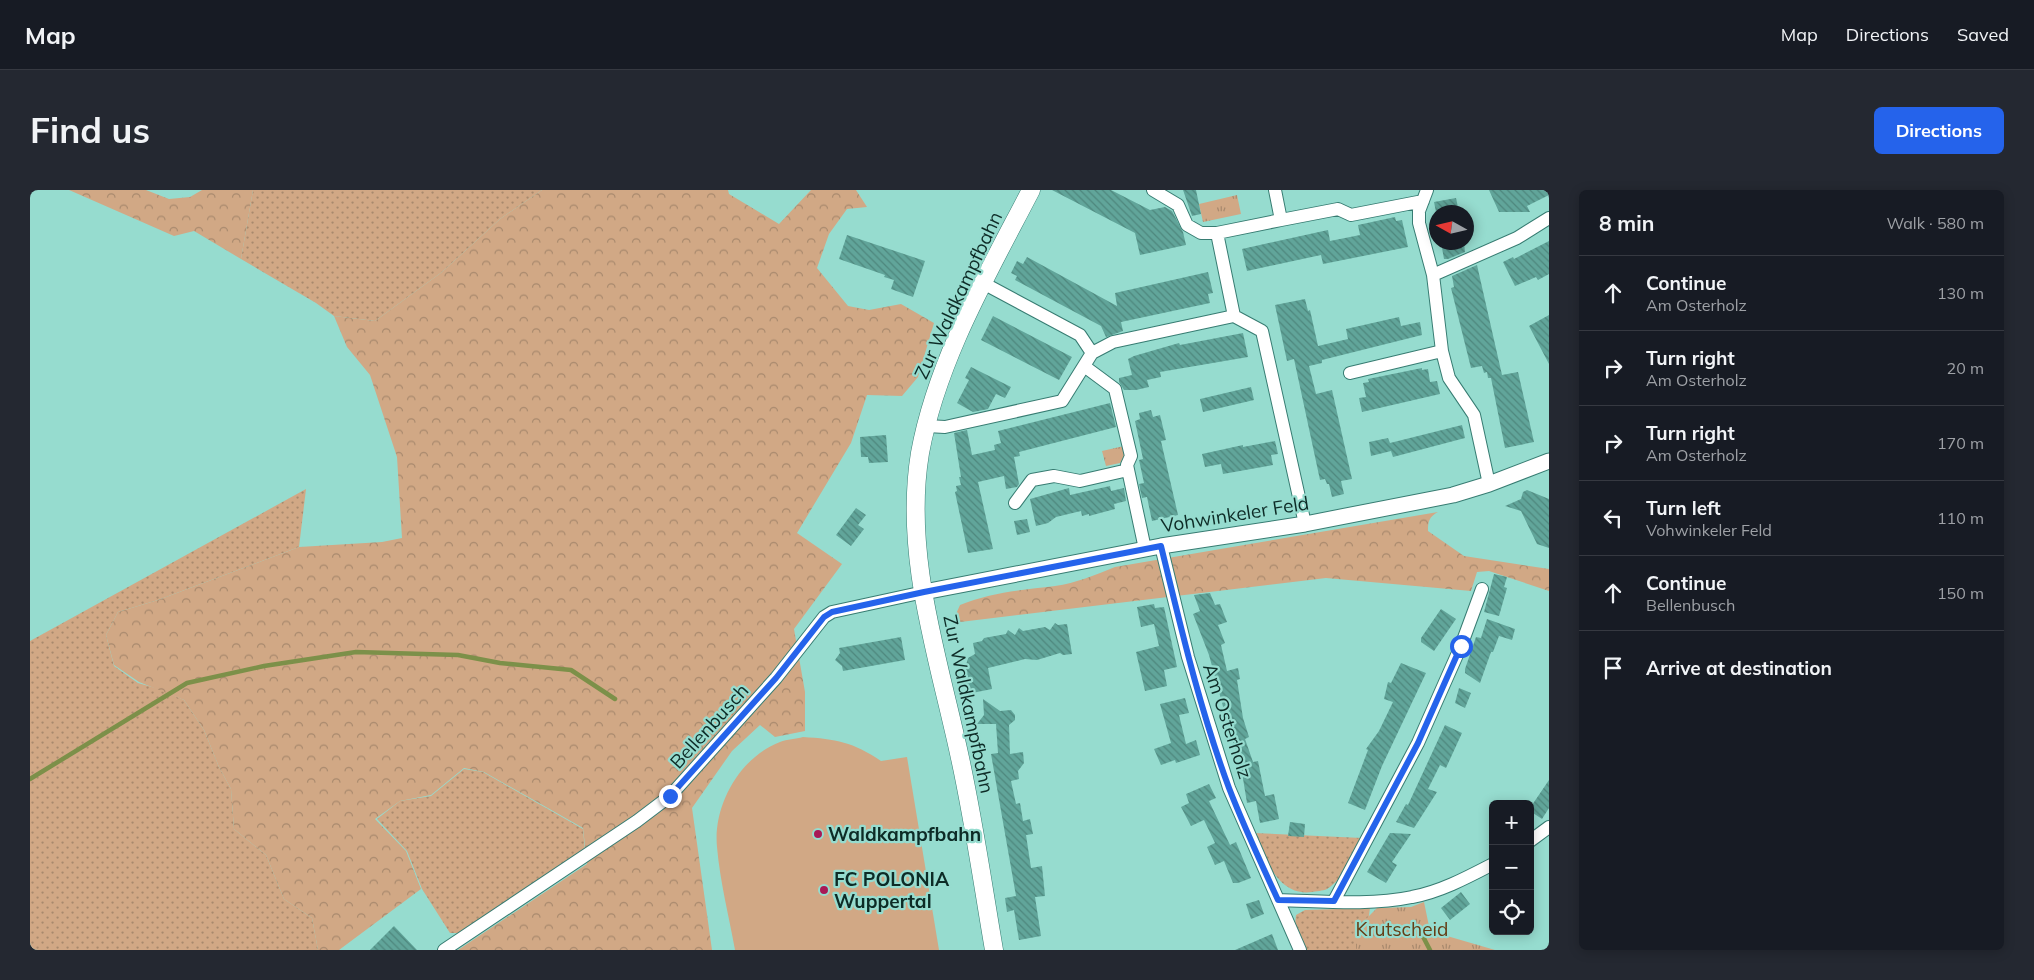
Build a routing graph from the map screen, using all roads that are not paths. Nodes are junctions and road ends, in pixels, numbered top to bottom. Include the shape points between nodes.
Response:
1 (1031, 190) edge
2 (1153, 190) edge
3 (1275, 190) edge
4 (1425, 195) edge
5 (1549, 218) edge
6 (1281, 220) junction
7 (1217, 234) junction
8 (1433, 275) junction
9 (983, 283) junction
10 (1234, 316) junction
11 (1442, 351) junction
12 (1092, 353) junction
13 (1084, 366) junction
14 (1350, 373) dead end
15 (927, 426) junction
16 (1549, 461) edge
17 (1128, 470) junction
18 (1489, 484) junction
19 (1014, 503) dead end
20 (1305, 524) junction
21 (1161, 546) junction
22 (1145, 550) junction
23 (1482, 589) dead end
24 (924, 592) junction
25 (1549, 827) edge
26 (1534, 837) edge
27 (1489, 866) edge
28 (1278, 900) junction
29 (1334, 901) junction
30 (444, 950) edge
31 (994, 950) edge
32 (1300, 950) edge

1 - 9 main road, Zur Waldkampfbahn
2 - 7 street via 1178,205 1187,225 1201,233
3 - 6 street
4 - 6 street via 1351,215 1338,209
4 - 8 street via 1419,223
5 - 8 street via 1517,238
6 - 7 street
7 - 10 street
8 - 11 street
9 - 12 street via 1080,336
9 - 15 main road, Zur Waldkampfbahn via 948,364
10 - 12 street via 1113,342
10 - 20 street via 1262,331
11 - 14 street
11 - 18 street via 1448,378 1474,415
12 - 13 street
13 - 15 street via 1062,401 945,427
13 - 17 street via 1115,389 1131,456
15 - 24 main road, Zur Waldkampfbahn via 917,477 915,517
16 - 18 street, Vohwinkeler Feld
17 - 19 street via 1080,481 1054,476 1032,480
17 - 22 street
18 - 20 street, Vohwinkeler Feld via 1453,495
20 - 21 street, Vohwinkeler Feld
21 - 22 street, Vohwinkeler Feld
21 - 28 street, Am Osterholz via 1208,725 1229,788
22 - 24 street, Vohwinkeler Feld
23 - 29 street via 1418,743
24 - 30 street, Bellenbusch via 832,612 824,617 776,678 670,796
24 - 31 main road, Zur Waldkampfbahn via 960,758
25 - 26 street
27 - 29 street via 1412,897
28 - 29 street
28 - 32 street, Am Osterholz

